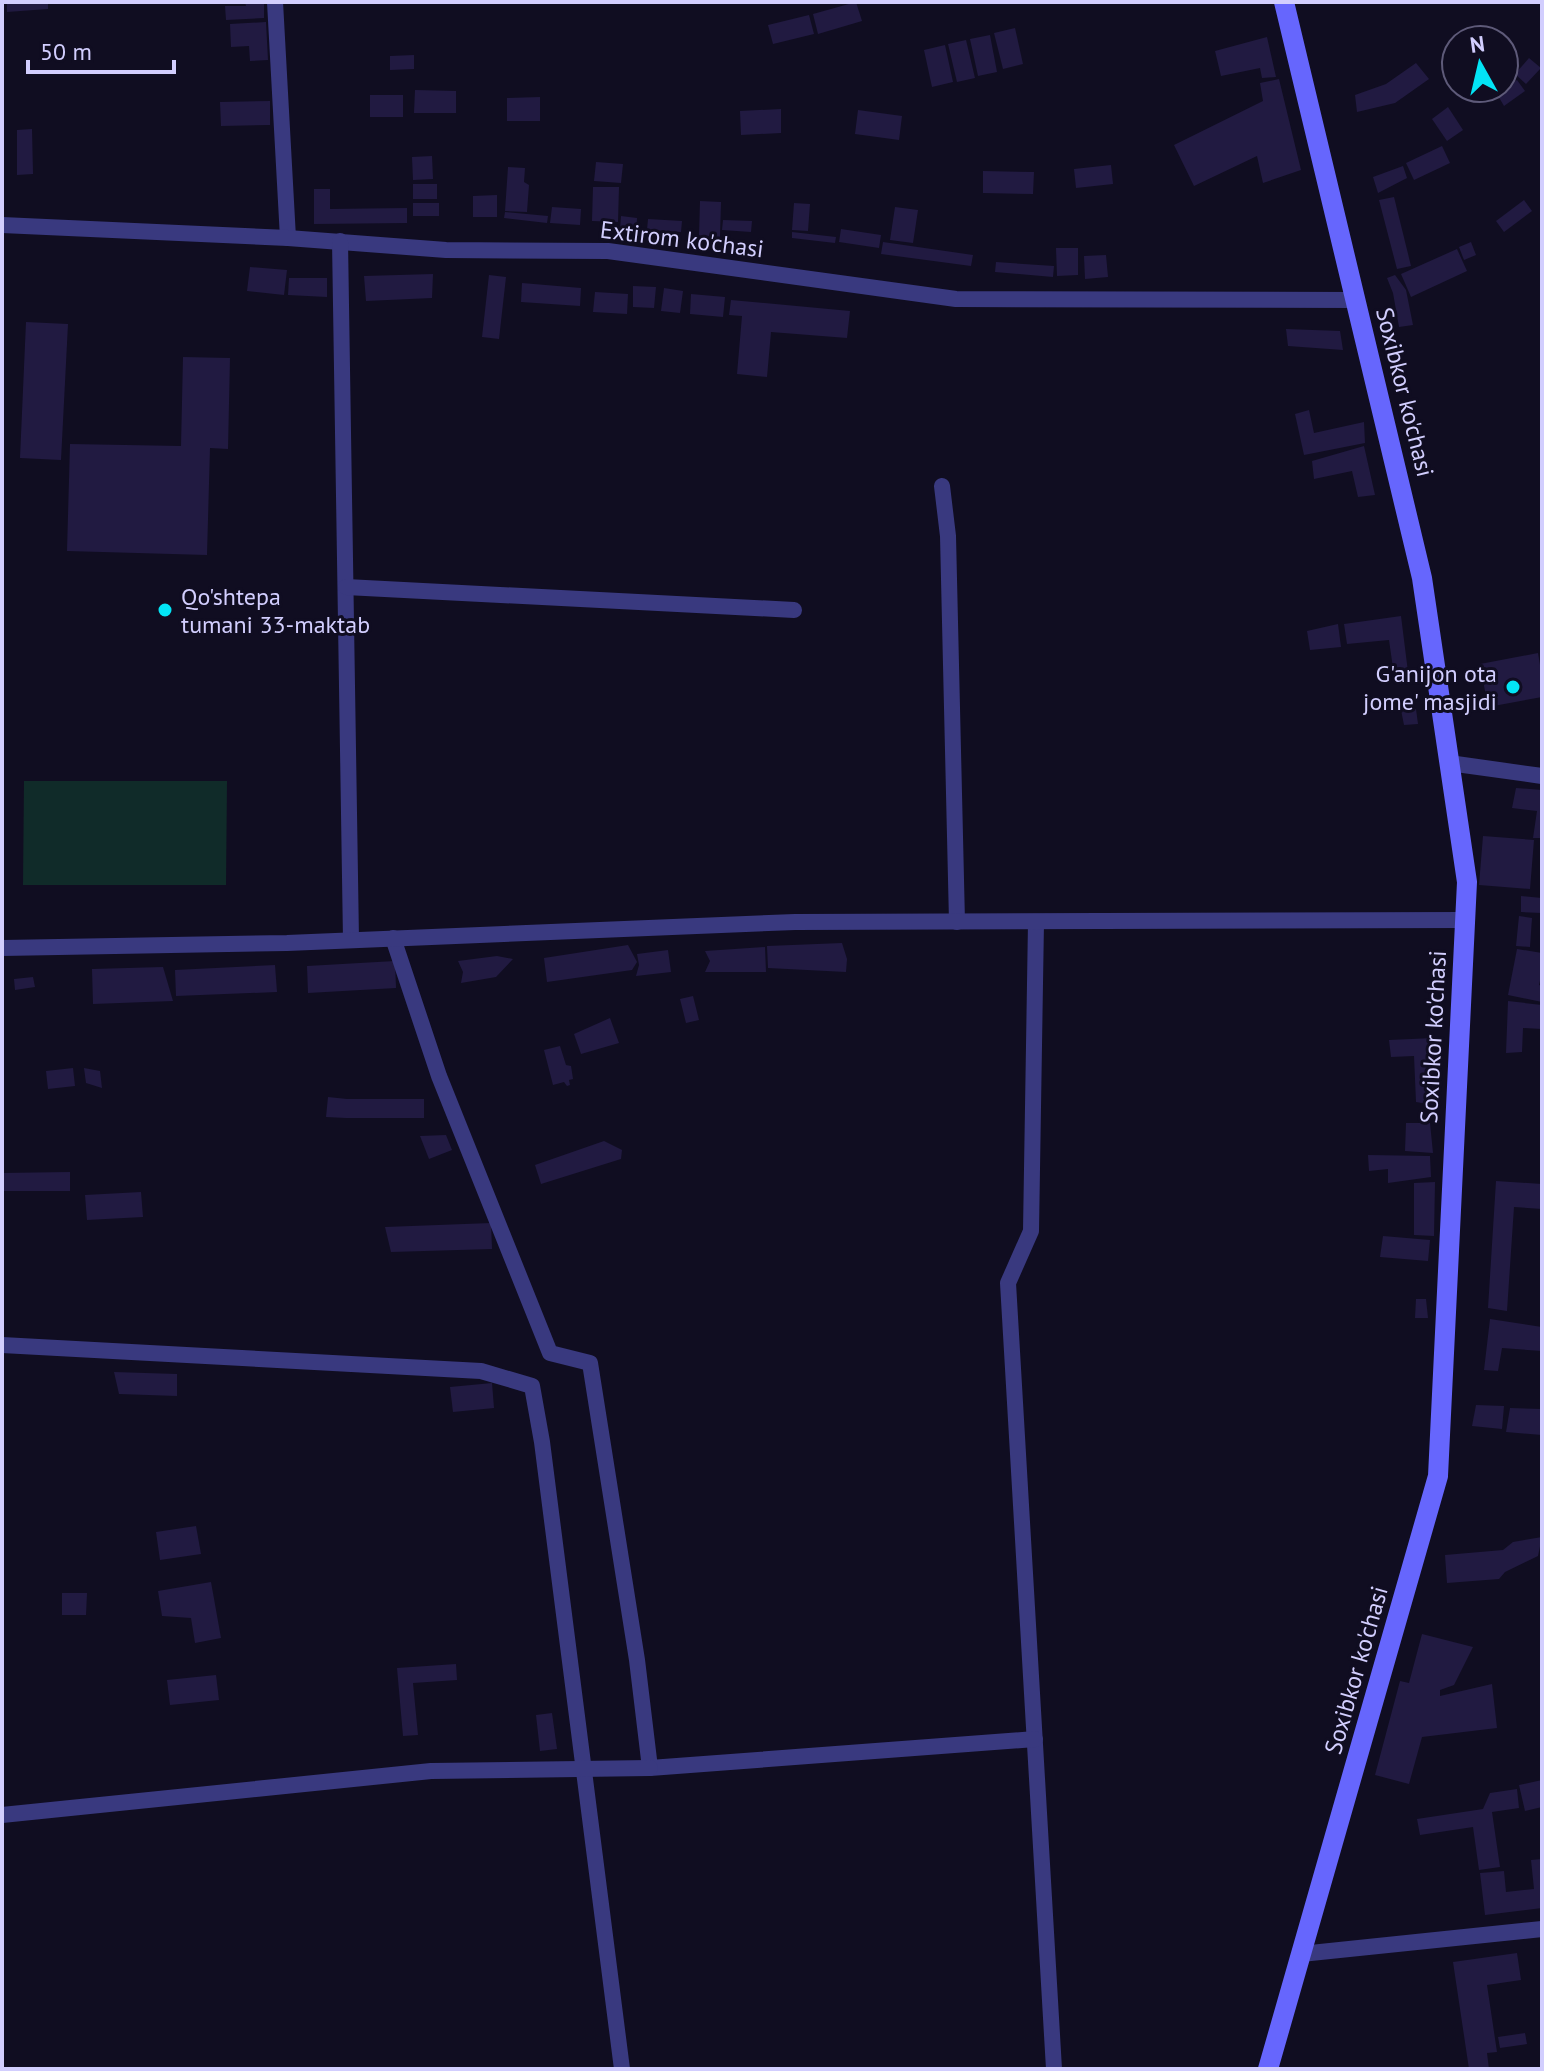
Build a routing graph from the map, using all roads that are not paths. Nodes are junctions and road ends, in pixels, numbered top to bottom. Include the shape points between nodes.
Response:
1 (275, 2) edge
2 (1284, 2) edge
3 (2, 225) edge
4 (288, 238) junction
5 (340, 241) junction
6 (1356, 300) junction
7 (942, 486) dead end
8 (346, 587) junction
9 (794, 610) dead end
10 (1449, 763) junction
11 (1542, 776) edge
12 (1465, 920) junction
13 (957, 922) junction
14 (1036, 922) junction
15 (393, 938) junction
16 (351, 940) junction
17 (2, 948) edge
18 (2, 1345) edge
19 (1035, 1739) junction
20 (650, 1768) junction
21 (583, 1769) junction
22 (2, 1815) edge
23 (1542, 1929) edge
24 (1301, 1954) junction
25 (622, 2069) edge
26 (1054, 2069) edge
27 (1268, 2069) edge

1 - 4 street
2 - 6 main road, Soxibkor ko'chasi
3 - 4 street, Extirom ko'chasi
4 - 5 street, Extirom ko'chasi
5 - 6 street, Extirom ko'chasi via 446,250 608,251 956,299
5 - 8 street
6 - 10 main road, Soxibkor ko'chasi via 1422,578
7 - 13 street via 948,536
8 - 9 street
8 - 16 street
10 - 11 street
10 - 12 main road, Soxibkor ko'chasi via 1467,882
12 - 14 street
12 - 24 main road, Soxibkor ko'chasi via 1438,1476
13 - 14 street
13 - 15 street via 795,922
14 - 19 street via 1031,1231 1008,1283
15 - 16 street
15 - 20 street via 439,1076 550,1353 590,1363
16 - 17 street
18 - 21 street via 481,1371 532,1386
19 - 20 street
19 - 26 street
20 - 21 street
21 - 22 street via 431,1771
21 - 25 street
23 - 24 street
24 - 27 main road, Soxibkor ko'chasi

